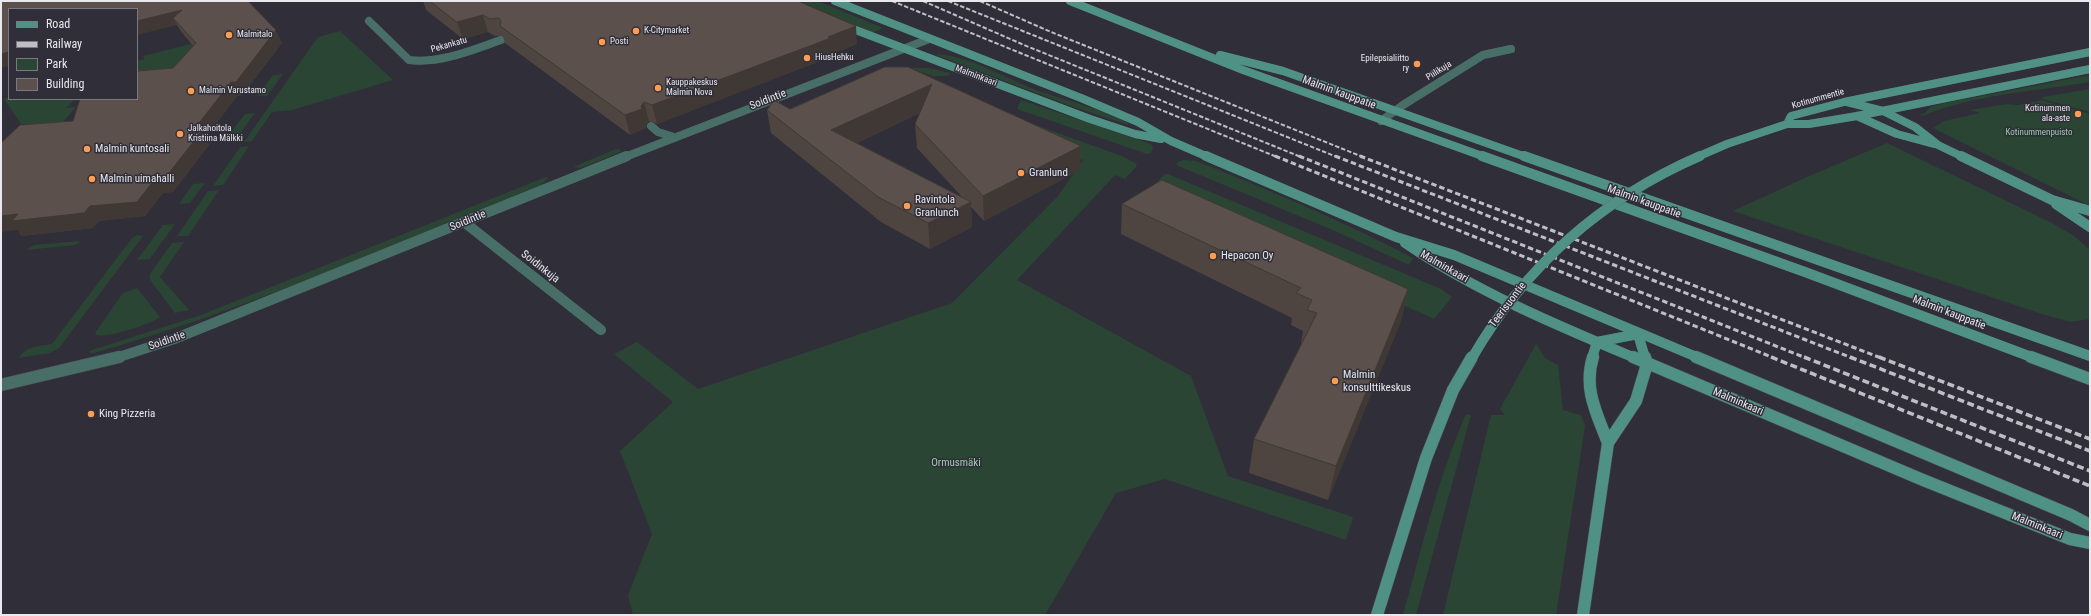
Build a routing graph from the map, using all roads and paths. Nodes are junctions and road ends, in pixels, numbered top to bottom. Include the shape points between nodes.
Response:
1 (835, 1) edge
2 (1070, 1) edge
3 (369, 21) dead end
4 (841, 24) edge
5 (929, 39) junction
6 (501, 40) edge
7 (1190, 48) junction
8 (903, 49) junction
9 (1511, 49) dead end
10 (2090, 52) edge
11 (2090, 69) edge
12 (1844, 102) junction
13 (1396, 111) junction
14 (1883, 111) junction
15 (1857, 116) junction
16 (1789, 120) junction
17 (1382, 121) junction
18 (651, 126) dead end
19 (674, 136) junction
20 (1171, 141) junction
21 (1938, 145) junction
22 (2052, 200) junction
23 (2090, 212) edge
24 (464, 222) junction
25 (2090, 227) edge
26 (1396, 237) junction
27 (601, 330) dead end
28 (1638, 334) junction
29 (1597, 342) junction
30 (2090, 356) edge
31 (1647, 364) junction
32 (2090, 379) edge
33 (1, 385) edge
34 (1608, 443) junction
35 (2090, 526) edge
36 (2090, 543) edge
37 (1377, 615) edge
38 (1583, 615) edge

1 - 5 main road, Malminkaari
2 - 7 main road, Malmin kauppatie
3 - 6 street, Pekankatu via 409,60 431,60
4 - 8 main road, Malminkaari
5 - 8 street, Soidintie
5 - 20 main road, Malminkaari via 1082,98 1138,122
7 - 13 main road, Malmin kauppatie via 1283,71
7 - 17 main road, Malmin kauppatie
8 - 19 street, Soidintie
8 - 20 main road, Malminkaari via 1090,119 1135,134
9 - 13 street, Piilikuja via 1483,55
10 - 12 main road, Kotinummentie
11 - 14 main road, Kotinummentie
12 - 14 main road
12 - 15 main road
12 - 16 main road, Kotinummentie
13 - 17 street, Piilikuja
13 - 30 main road, Malmin kauppatie
14 - 15 main road, Kotinummentie
14 - 21 main road via 1915,127
15 - 16 main road, Kotinummentie via 1809,124
15 - 21 main road via 1896,134
16 - 37 main road, Teerisuontie, bridge via 1688,161 1591,218 1538,266 1513,296 1485,335 1453,390 1426,458
17 - 32 main road, Malmin kauppatie via 1798,270
18 - 19 street via 658,132
19 - 24 street, Soidintie
20 - 26 main road, Malminkaari
21 - 22 main road
22 - 23 main road
22 - 25 main road
24 - 27 street, Soidinkuja
24 - 33 street, Soidintie via 174,339 97,363
26 - 28 main road, Malminkaari via 1454,256
26 - 29 main road, Malminkaari via 1437,265
28 - 29 main road
28 - 31 main road
28 - 35 main road, Malminkaari via 2071,515
29 - 31 main road, Malminkaari
29 - 34 main road via 1589,369 1590,390
31 - 34 main road via 1636,401
31 - 36 main road, Malminkaari via 1931,483 2070,539
34 - 38 main road

